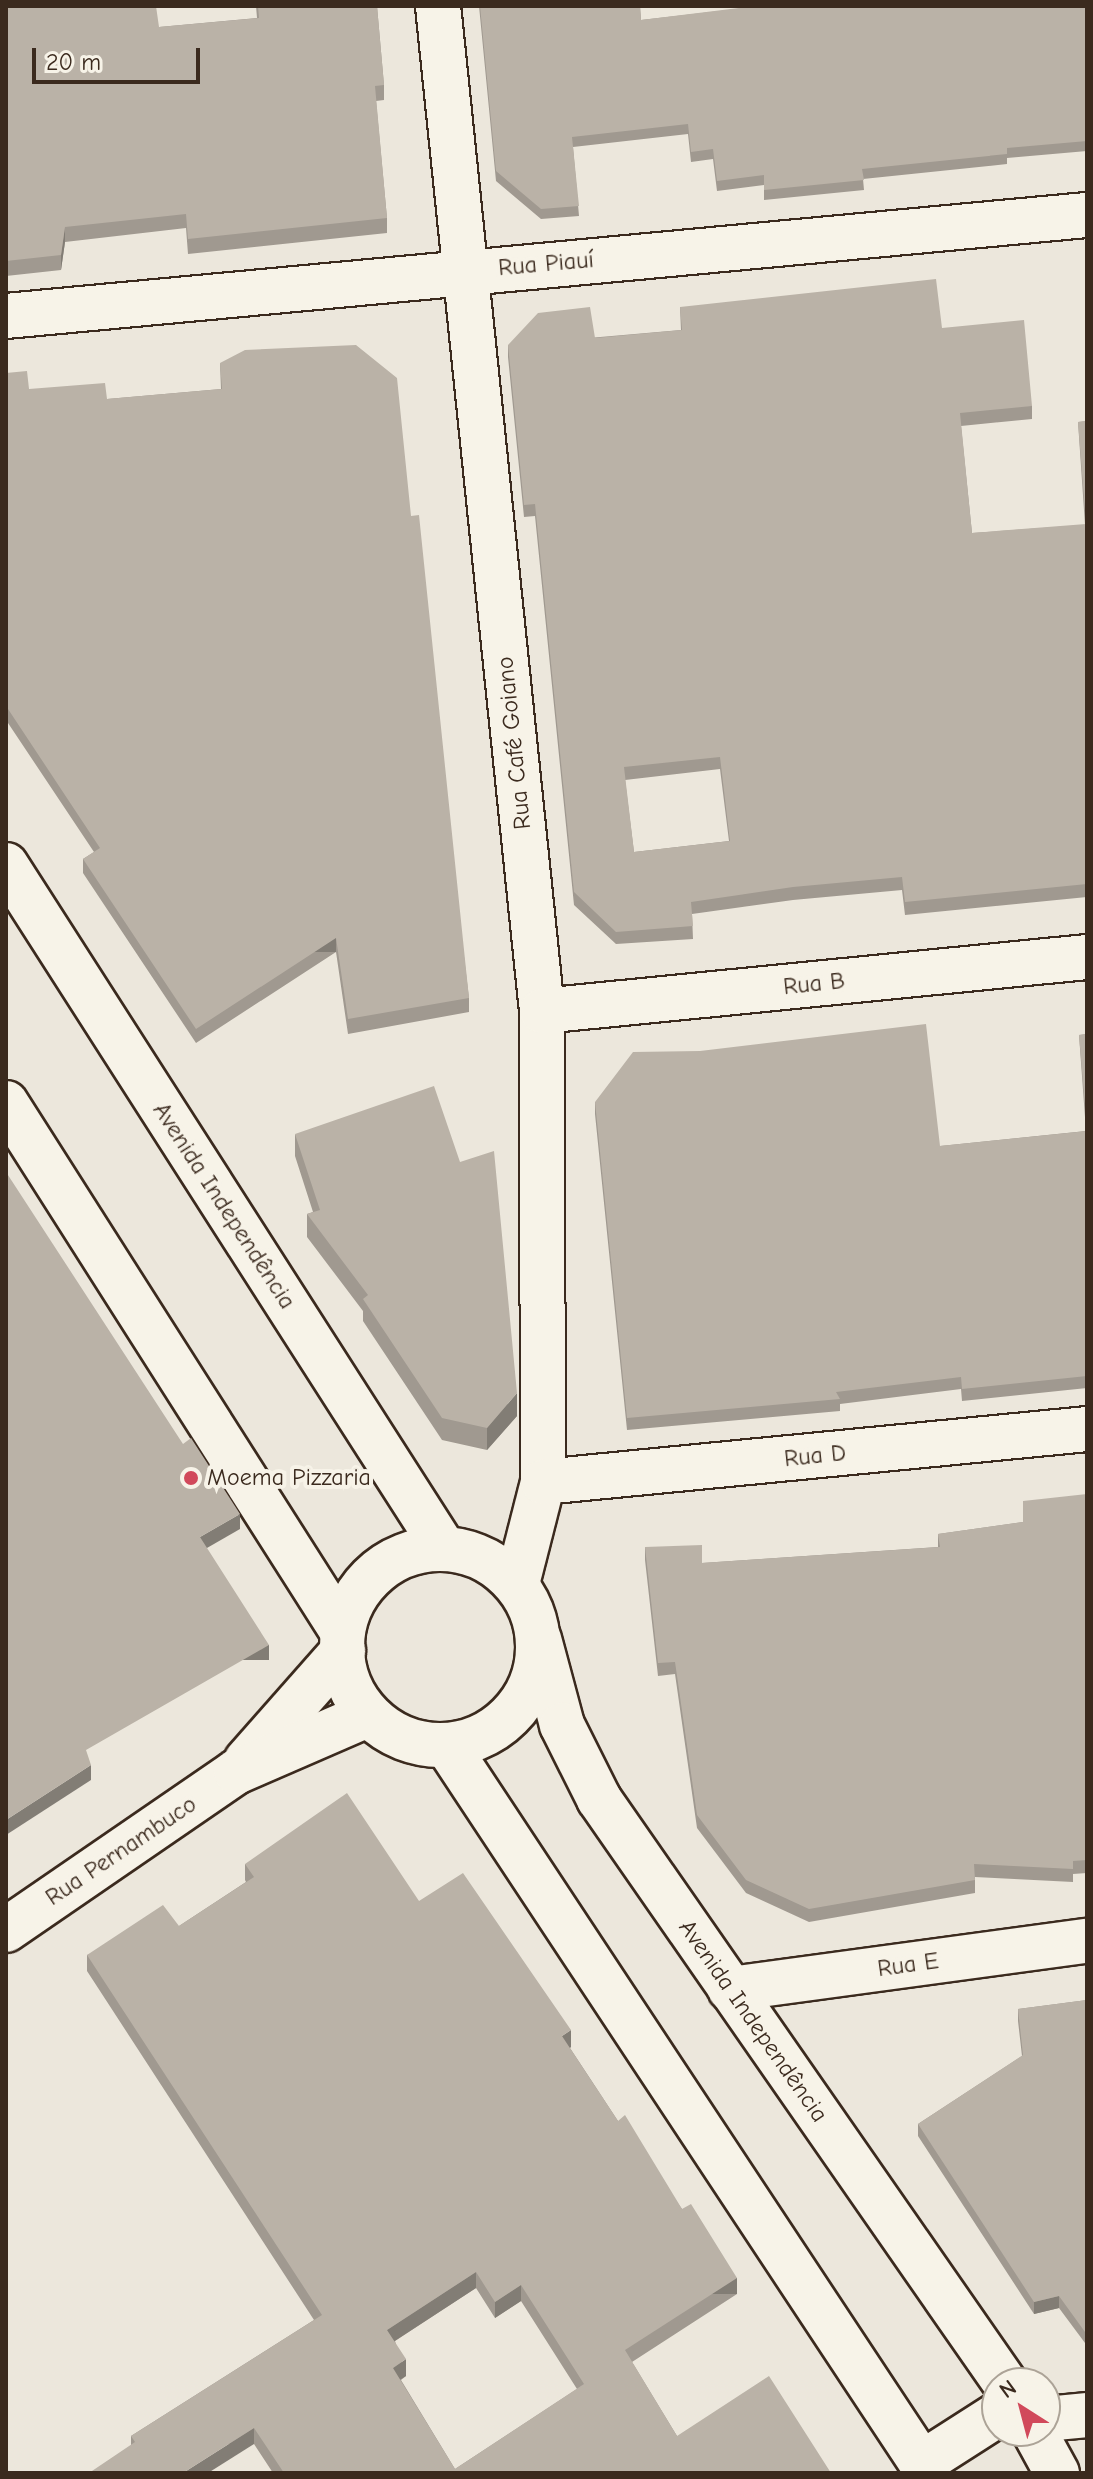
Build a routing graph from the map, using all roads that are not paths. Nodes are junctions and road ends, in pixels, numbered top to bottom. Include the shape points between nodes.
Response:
1 (438, 6) edge
2 (1087, 215) edge
3 (466, 271) junction
4 (6, 316) edge
5 (6, 865) edge
6 (1087, 957) edge
7 (542, 1011) junction
8 (6, 1103) edge
9 (1087, 1429) edge
10 (543, 1482) junction
11 (443, 1547) junction
12 (517, 1584) junction
13 (539, 1639) junction
14 (342, 1641) junction
15 (367, 1715) junction
16 (448, 1747) junction
17 (236, 1772) junction
18 (6, 1930) edge
19 (1087, 1941) edge
20 (730, 1989) junction
21 (994, 2367) edge
22 (1087, 2415) edge
23 (1061, 2417) edge
24 (981, 2427) edge
25 (1043, 2447) edge
26 (925, 2468) edge
27 (1057, 2473) edge

1 - 3 street, Rua Café Goiano
2 - 3 street, Rua Piauí
3 - 4 street, Rua Piauí
3 - 7 street, Rua Café Goiano
5 - 11 street, Avenida Independência
6 - 7 street, Rua B
7 - 10 street, Rua Café Goiano
8 - 14 street
9 - 10 street, Rua D
10 - 12 street, Rua Café Goiano
11 - 12 street via 484,1558
11 - 14 street via 397,1557 361,1588
12 - 13 street
13 - 16 street via 530,1689 497,1729
13 - 20 street, Avenida Independência via 562,1725 599,1799
14 - 15 street via 344,1676
14 - 17 street, Rua Pernambuco
15 - 16 street via 404,1740
15 - 17 street, Rua Pernambuco
16 - 26 street
17 - 18 street, Rua Pernambuco
19 - 20 street, Rua E
20 - 21 street, Avenida Independência
22 - 23 street
24 - 26 street
25 - 27 street

